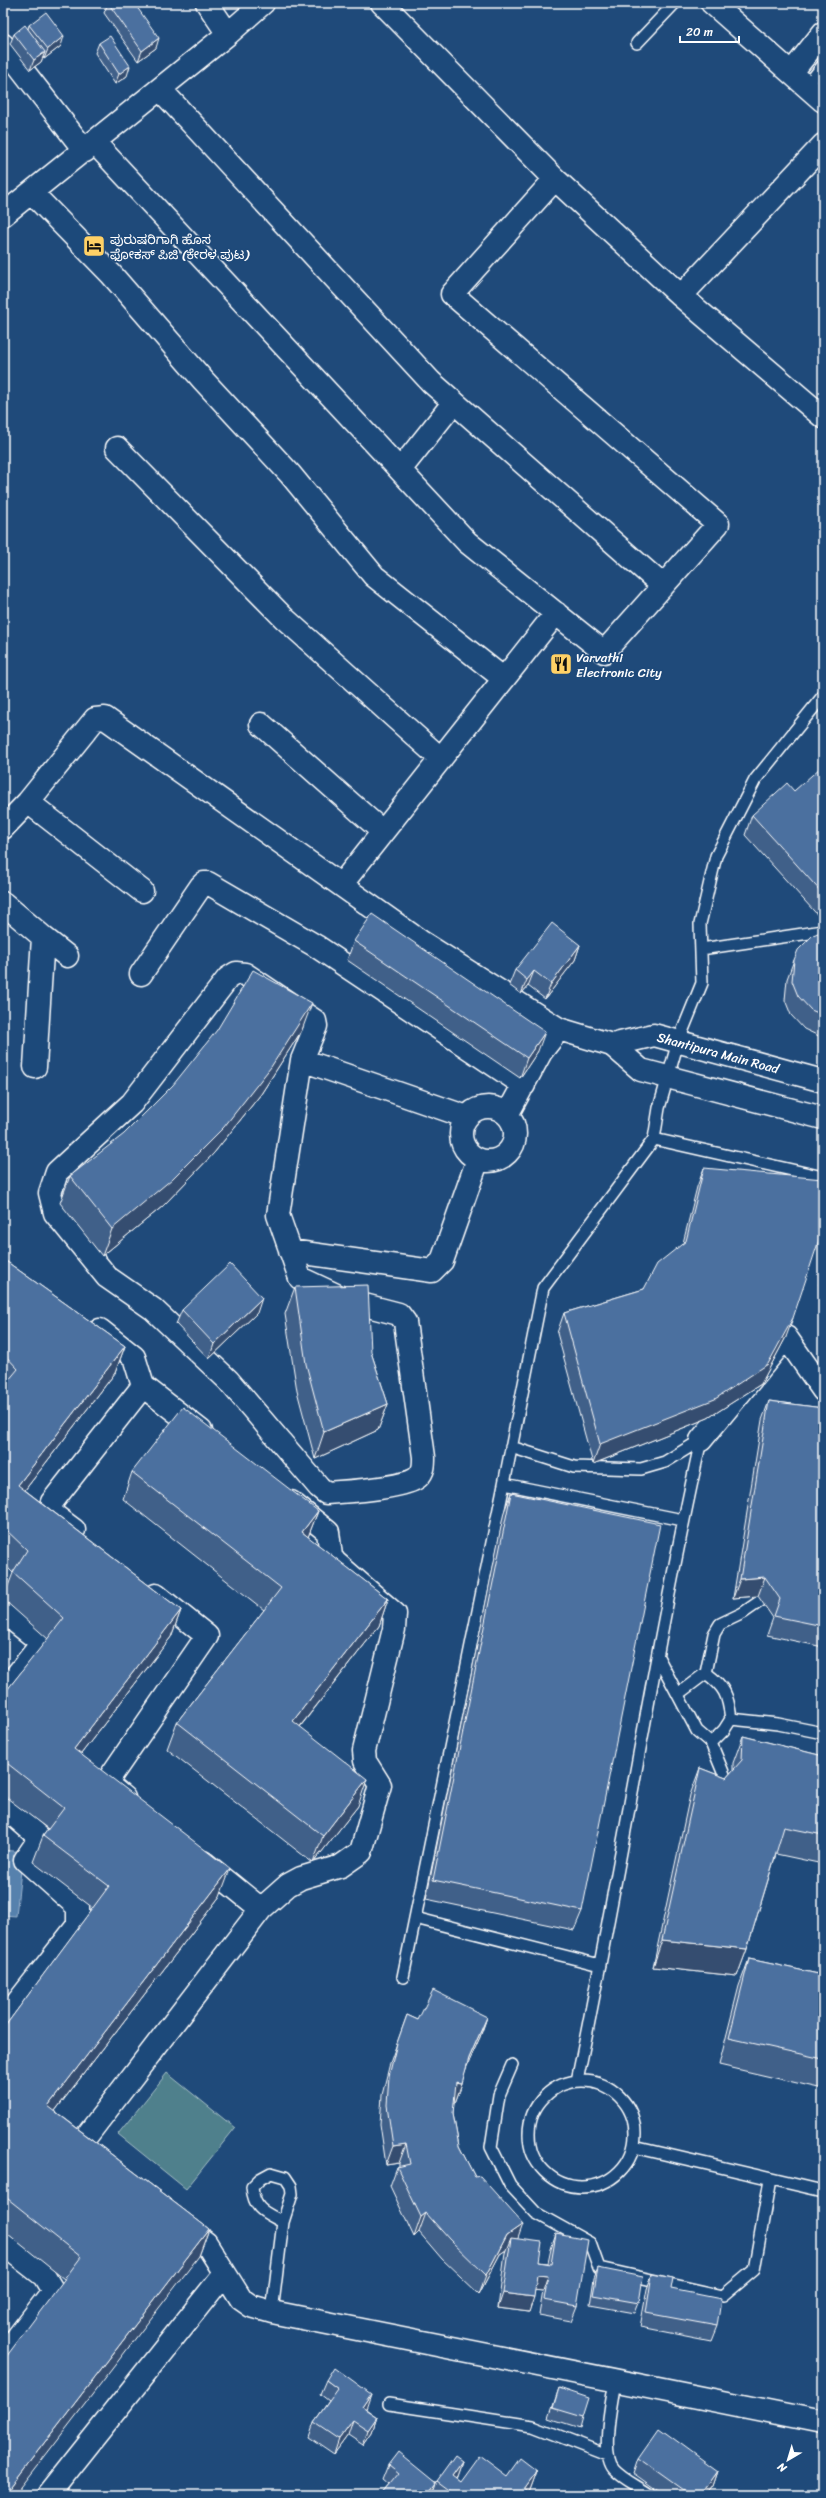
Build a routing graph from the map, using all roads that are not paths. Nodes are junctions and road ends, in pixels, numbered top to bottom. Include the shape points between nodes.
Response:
1 (207, 3) edge
2 (263, 3) edge
3 (382, 3) edge
4 (675, 3) edge
5 (712, 3) edge
6 (823, 33) edge
7 (228, 34) junction
8 (638, 44) dead end
9 (3, 45) edge
10 (823, 65) edge
11 (799, 79) junction
12 (160, 89) junction
13 (823, 101) edge
14 (823, 145) edge
15 (90, 147) junction
16 (555, 178) junction
17 (32, 193) junction
18 (3, 215) edge
19 (681, 296) junction
20 (454, 402) junction
21 (823, 417) edge
22 (117, 448) dead end
23 (400, 470) junction
24 (663, 586) junction
25 (556, 614) junction
26 (504, 679) junction
27 (823, 696) edge
28 (261, 724) dead end
29 (441, 759) junction
30 (28, 802) junction
31 (3, 828) edge
32 (383, 832) junction
33 (341, 885) junction
34 (142, 892) dead end
35 (3, 903) edge
36 (823, 931) edge
37 (43, 937) junction
38 (701, 949) junction
39 (67, 956) dead end
40 (141, 974) dead end
41 (559, 1029) junction
42 (678, 1042) junction
43 (612, 1045) junction
44 (302, 1060) junction
45 (35, 1068) dead end
46 (667, 1078) junction
47 (823, 1081) edge
48 (524, 1085) junction
49 (507, 1115) junction
50 (467, 1117) junction
51 (823, 1118) edge
52 (654, 1139) junction
53 (478, 1160) junction
54 (823, 1177) edge
55 (290, 1251) junction
56 (85, 1319) edge
57 (143, 1386) junction
58 (823, 1390) edge
59 (701, 1440) junction
60 (218, 1444) edge
61 (511, 1447) junction
62 (504, 1484) junction
63 (274, 1488) edge
64 (684, 1520) junction
65 (89, 1542) edge
66 (139, 1582) edge
67 (780, 1588) edge
68 (3, 1612) edge
69 (658, 1657) junction
70 (706, 1673) junction
71 (3, 1692) edge
72 (678, 1694) junction
73 (731, 1719) junction
74 (823, 1733) edge
75 (711, 1743) junction
76 (725, 1777) edge
77 (3, 1806) edge
78 (143, 1813) edge
79 (186, 1848) edge
80 (260, 1908) junction
81 (415, 1918) junction
82 (600, 1965) junction
83 (403, 1977) dead end
84 (3, 2021) edge
85 (512, 2066) dead end
86 (577, 2081) junction
87 (634, 2147) junction
88 (110, 2169) edge
89 (770, 2180) junction
90 (823, 2191) edge
91 (165, 2212) edge
92 (282, 2222) dead end
93 (3, 2244) edge
94 (224, 2274) junction
95 (272, 2312) junction
96 (3, 2356) edge
97 (615, 2381) junction
98 (389, 2404) dead end
99 (823, 2422) edge
100 (608, 2455) junction
101 (48, 2495) edge
102 (650, 2495) edge

1 - 7 street
2 - 7 street
3 - 16 street
4 - 8 lane
5 - 11 street
6 - 11 street
7 - 12 street
9 - 15 street
10 - 11 lane
11 - 13 street
12 - 15 street
12 - 20 street via 431,382
14 - 19 street
15 - 17 street
15 - 23 street
16 - 19 street
16 - 24 street via 452,294 718,524
17 - 18 street
17 - 26 street via 110,274 290,474 374,576
19 - 21 street
20 - 23 street
20 - 24 street
22 - 29 street via 284,618
23 - 25 street via 467,542
24 - 25 street via 604,652
25 - 26 street
26 - 29 street
27 - 38 lane via 755,780 716,856 700,924
28 - 32 street
29 - 32 street
30 - 31 street
30 - 33 street via 84,730 95,719 105,718
30 - 34 street
32 - 33 street
33 - 41 street via 420,941
35 - 37 street
36 - 38 lane
37 - 39 street
37 - 45 street
38 - 42 lane via 702,983
40 - 48 street via 201,886 208,883 316,946
41 - 43 street
41 - 48 street via 541,1052
42 - 43 street, Shantipura Main Road via 654,1035
42 - 46 lane
42 - 47 street, Shantipura Main Road
43 - 46 street via 641,1070
44 - 50 street
44 - 55 street via 278,1215
44 - 55 street via 316,1026 313,1017 245,974 236,973 228,978 132,1103 57,1172 50,1193 55,1213 107,1277 153,1309 228,1380 319,1488 326,1493 405,1484 417,1478 424,1469 424,1458 405,1322 399,1314 349,1301 300,1278
46 - 51 street
46 - 52 lane
48 - 49 street
49 - 50 street via 500,1110 487,1108 474,1111
49 - 53 street via 515,1131 512,1148 498,1160
50 - 53 street via 463,1124 462,1142 466,1150
52 - 54 lane
52 - 61 lane via 543,1288
53 - 55 street via 442,1262 432,1271
56 - 57 street via 134,1357
57 - 60 street
57 - 65 street via 52,1502 50,1508 54,1515
58 - 59 street via 788,1330
59 - 61 lane via 665,1462 641,1469 574,1467
59 - 64 lane
61 - 62 lane
62 - 64 lane
62 - 81 lane
63 - 80 street via 324,1527 328,1532 335,1562 395,1614 394,1629 364,1751 365,1762 380,1785 361,1852 341,1866 301,1878 288,1885
64 - 69 lane
66 - 78 street via 207,1636 106,1783
67 - 70 lane via 743,1613 720,1624 714,1634
68 - 71 street via 42,1643
69 - 72 lane
69 - 82 lane
70 - 72 lane
70 - 73 lane via 720,1683 728,1697
72 - 75 lane via 697,1730
73 - 74 lane via 778,1724
73 - 75 lane
75 - 76 lane
77 - 84 street via 40,1838 25,1860 78,1907 78,1925
79 - 80 street
80 - 88 street via 79,2146
81 - 82 lane
81 - 83 lane
82 - 86 lane
85 - 89 lane via 499,2095 491,2147 510,2185 536,2213 590,2243 599,2268 723,2296 754,2270
86 - 87 lane via 604,2086 622,2100 631,2114 635,2130
86 - 87 lane via 559,2086 544,2096 534,2111 529,2128 530,2141 538,2163 550,2177 566,2185 584,2187 601,2184 616,2175
87 - 89 lane
89 - 90 lane
91 - 94 street via 206,2243
92 - 95 lane
93 - 96 street via 44,2276 53,2291
94 - 95 street via 241,2299 251,2306
94 - 101 street
95 - 97 street
97 - 99 street
97 - 100 lane
98 - 100 lane via 533,2426
100 - 102 lane via 614,2470

